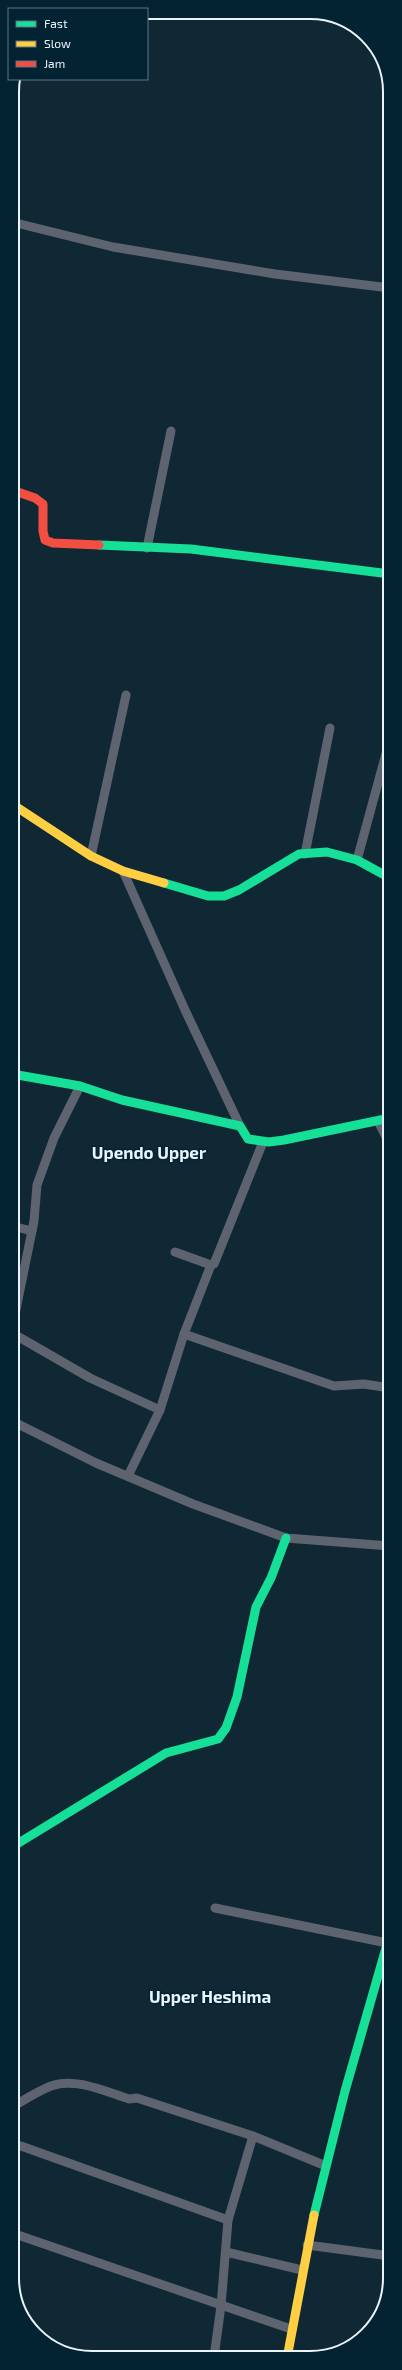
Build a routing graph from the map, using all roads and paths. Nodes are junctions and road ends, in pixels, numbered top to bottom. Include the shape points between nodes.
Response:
1 (19, 224) edge
2 (383, 287) edge
3 (172, 431) dead end
4 (19, 492) edge
5 (147, 548) junction
6 (383, 573) edge
7 (126, 695) dead end
8 (330, 728) dead end
9 (383, 765) edge
10 (19, 809) edge
11 (305, 854) junction
12 (91, 856) junction
13 (357, 860) junction
14 (123, 871) junction
15 (383, 874) edge
16 (19, 1075) edge
17 (80, 1086) junction
18 (383, 1120) edge
19 (378, 1121) junction
20 (240, 1126) junction
21 (383, 1131) edge
22 (263, 1142) junction
23 (19, 1228) edge
24 (32, 1231) junction
25 (174, 1252) dead end
26 (211, 1265) junction
27 (19, 1282) edge
28 (184, 1334) junction
29 (19, 1337) edge
30 (383, 1387) edge
31 (160, 1410) junction
32 (19, 1424) edge
33 (128, 1476) junction
34 (286, 1538) junction
35 (383, 1545) edge
36 (19, 1842) edge
37 (216, 1908) dead end
38 (383, 1937) edge
39 (383, 1958) edge
40 (19, 2103) edge
41 (253, 2136) junction
42 (19, 2146) edge
43 (326, 2166) junction
44 (228, 2220) junction
45 (19, 2235) edge
46 (307, 2245) junction
47 (226, 2252) junction
48 (383, 2255) edge
49 (302, 2270) junction
50 (221, 2306) junction
51 (291, 2329) junction
52 (215, 2351) edge
53 (288, 2351) edge

1 - 2 street via 114,247 275,274
3 - 5 street
4 - 5 street via 43,504 45,510 42,534 45,540 72,545
5 - 6 street via 191,549
7 - 12 street
8 - 11 street
9 - 13 street
10 - 12 street
11 - 13 street via 327,852
11 - 14 street via 299,854 239,890 224,896 208,896
12 - 14 street
13 - 15 street
14 - 20 street
16 - 17 street
17 - 20 street via 122,1100
17 - 24 street via 54,1138 37,1185
18 - 19 street
19 - 21 street
19 - 22 street
20 - 22 street via 248,1140
22 - 26 street via 214,1264
23 - 24 street
24 - 27 street
25 - 26 street
26 - 28 street
28 - 30 street via 334,1386 364,1384
28 - 31 street
29 - 31 street via 90,1378
31 - 33 street
32 - 33 street
33 - 34 street via 193,1504
34 - 35 street
34 - 36 street via 255,1609 245,1664 228,1723 218,1739 166,1754
37 - 38 street
39 - 43 street via 348,2078
40 - 41 street via 51,2086 79,2084 130,2099 144,2100
41 - 43 street
41 - 44 street
42 - 44 street
43 - 46 street
44 - 47 street
45 - 50 street
46 - 48 street
46 - 49 street
47 - 49 street
47 - 50 street
49 - 51 street
50 - 51 street
50 - 52 street
51 - 53 street

